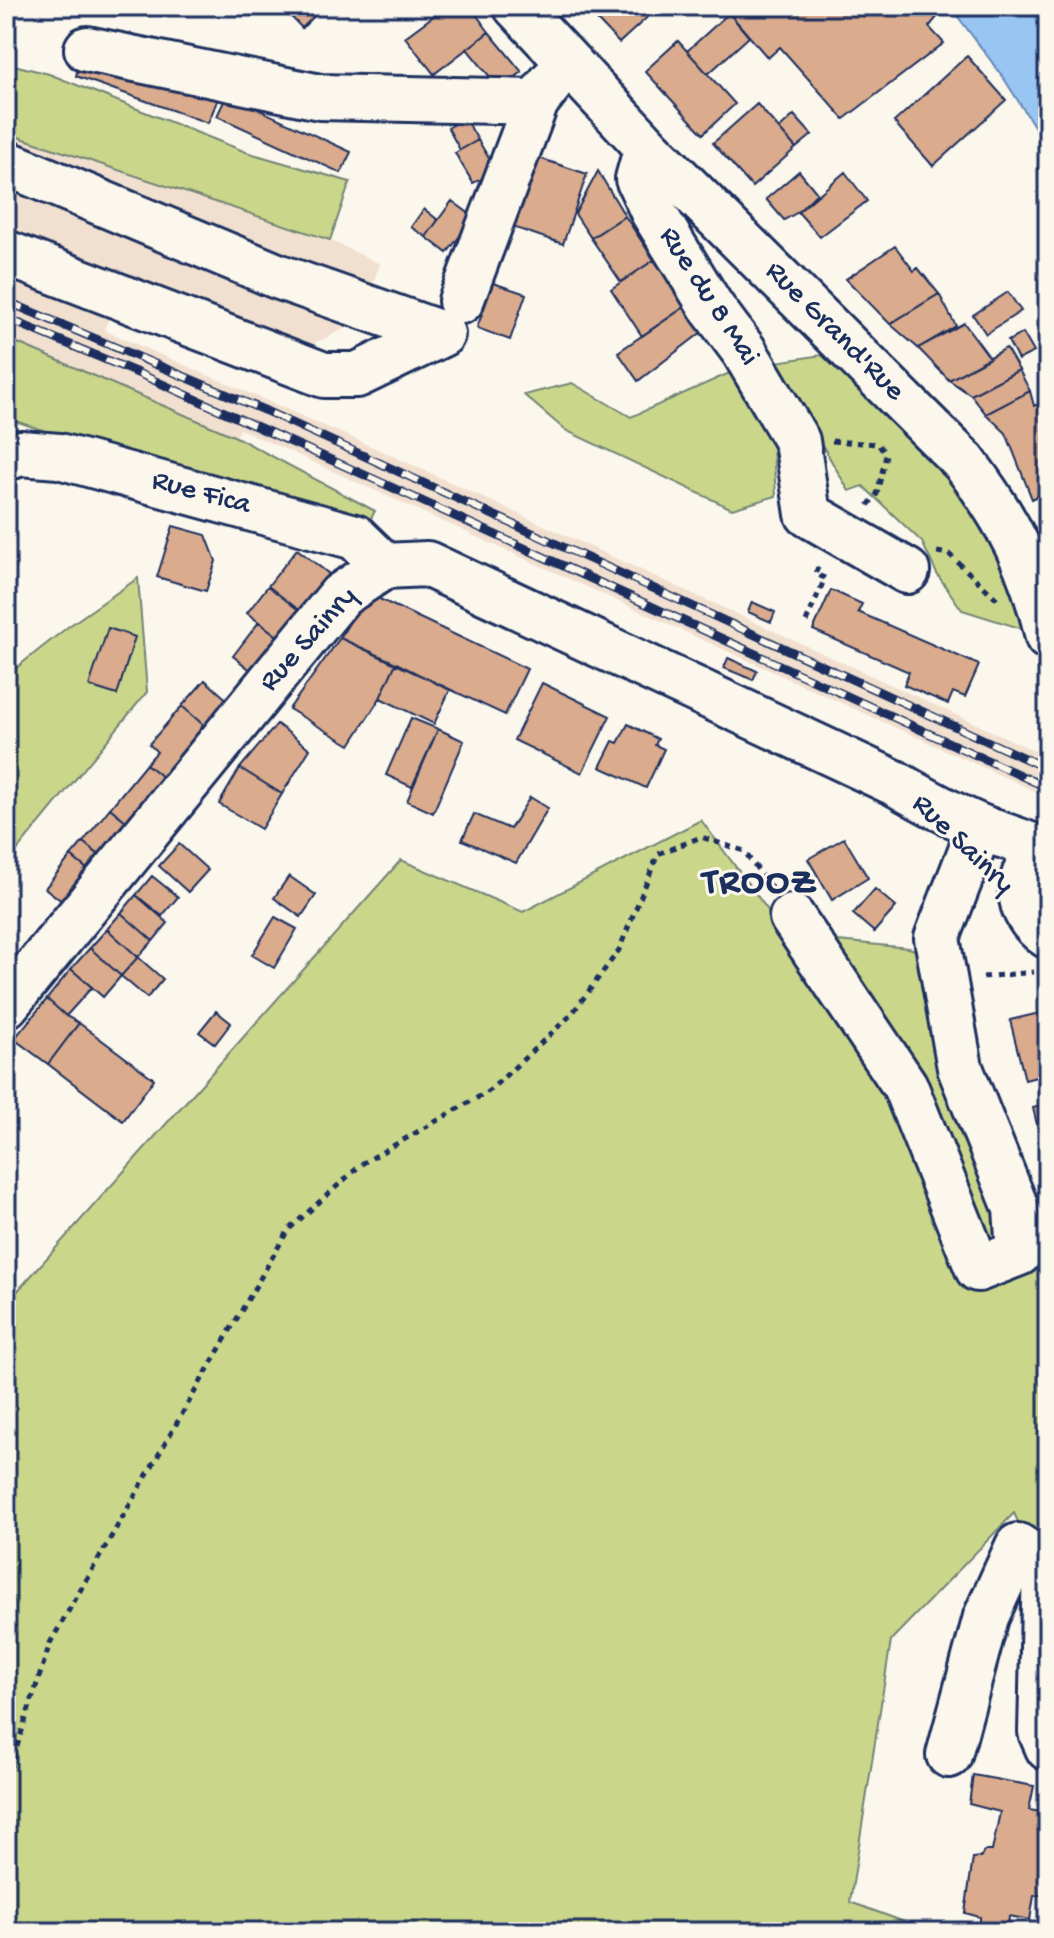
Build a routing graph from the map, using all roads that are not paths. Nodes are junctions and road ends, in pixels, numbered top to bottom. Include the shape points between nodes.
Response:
1 (516, 6) edge
2 (540, 6) edge
3 (87, 49) dead end
4 (566, 62) junction
5 (536, 102) junction
6 (653, 153) junction
7 (6, 163) edge
8 (6, 253) edge
9 (461, 301) dead end
10 (6, 458) edge
11 (1048, 558) edge
12 (385, 566) junction
13 (907, 571) road end
14 (1046, 629) edge
15 (895, 783) junction
16 (972, 848) junction
17 (1046, 851) edge
18 (792, 917) road end
19 (1034, 940) edge
20 (6, 1005) edge
21 (1048, 1748) edge
22 (949, 1755) dead end

1 - 4 street, Rue Grand'Rue
2 - 11 street, Rue Grand'Rue via 972,437 1025,508
3 - 5 street via 320,97
4 - 5 street
4 - 6 street, Rue Grand'Rue
5 - 9 street
6 - 13 street, Rue du 8 Mai via 643,161 638,179 653,212 712,308 813,441 808,514
6 - 14 street, Rue Grand'Rue via 964,462 994,502 1028,566
7 - 8 street via 277,276 442,334 357,375 324,375
10 - 12 street, Rue Fica via 21,453 59,456 355,537
12 - 15 street, Rue Sainry via 427,564
12 - 20 street, Rue Sainry via 341,595
15 - 16 street, Rue Sainry
15 - 17 street, Rue Sainry via 944,812
16 - 18 street via 937,938 960,1068 1016,1208 1019,1253 978,1269 905,1086
16 - 19 street, Rue Sainry via 1014,889
17 - 19 street via 1023,879 1021,895
21 - 22 street via 1041,1732 1045,1564 1018,1546 986,1617

